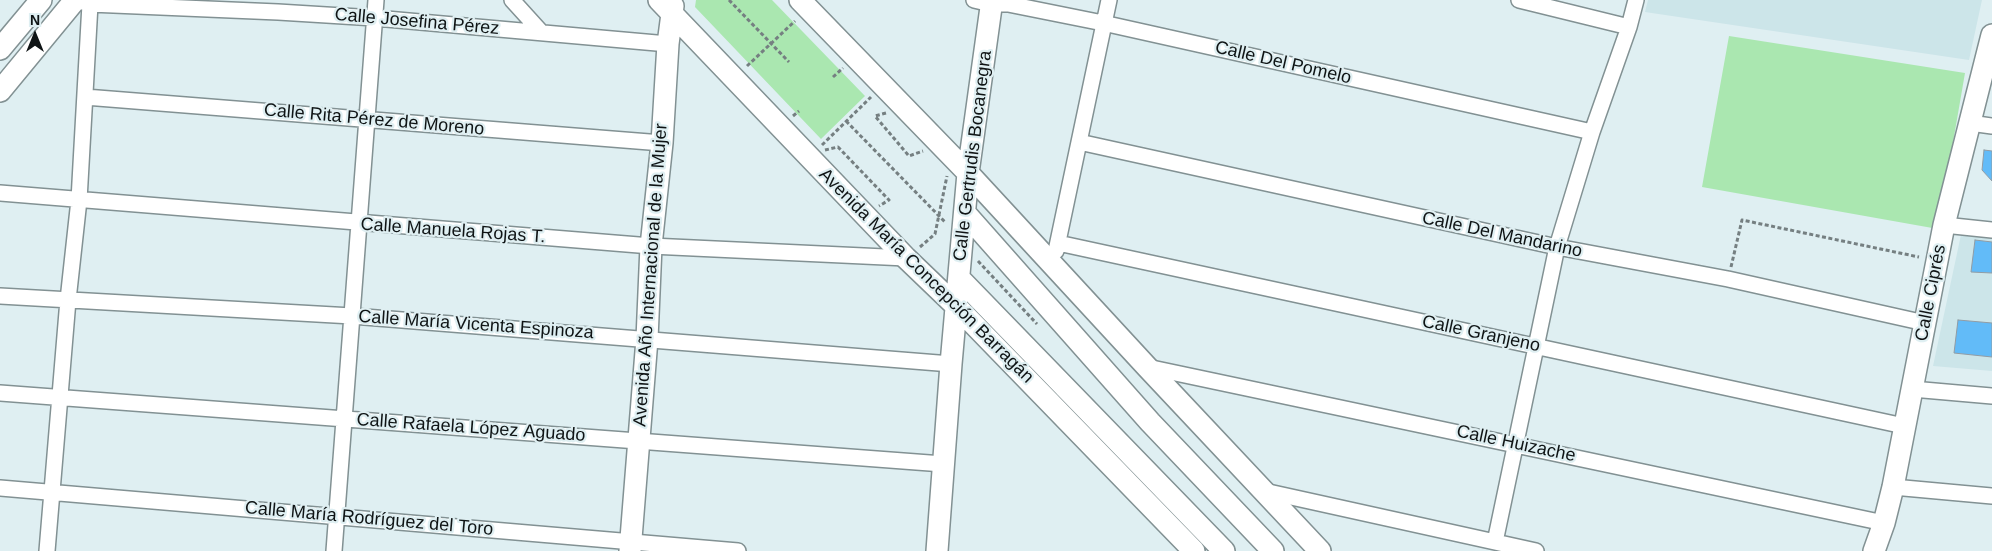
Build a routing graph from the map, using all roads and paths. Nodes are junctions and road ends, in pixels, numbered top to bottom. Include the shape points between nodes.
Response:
1 (41, 0) edge
2 (376, 0) edge
3 (512, 0) edge
4 (729, 0) edge
5 (1109, 0) edge
6 (1519, 0) edge
7 (1636, 0) edge
8 (80, 1) edge
9 (986, 1) edge
10 (668, 5) edge
11 (278, 6) edge
12 (798, 10) edge
13 (375, 18) junction
14 (1103, 23) junction
15 (1629, 26) junction
16 (542, 33) junction
17 (1992, 35) edge
18 (668, 44) junction
19 (772, 44) junction
20 (0, 49) edge
21 (790, 62) dead end
22 (746, 67) dead end
23 (843, 67) dead end
24 (833, 77) dead end
25 (0, 91) edge
26 (85, 97) junction
27 (876, 102) dead end
28 (882, 107) dead end
29 (800, 111) dead end
30 (793, 116) dead end
31 (368, 119) junction
32 (846, 121) junction
33 (1970, 124) junction
34 (1992, 126) edge
35 (1592, 132) junction
36 (1079, 142) junction
37 (662, 143) junction
38 (926, 150) dead end
39 (942, 169) dead end
40 (968, 173) junction
41 (0, 193) edge
42 (80, 200) junction
43 (965, 212) junction
44 (884, 213) dead end
45 (939, 214) junction
46 (360, 224) junction
47 (1944, 225) junction
48 (1992, 230) edge
49 (962, 241) junction
50 (1058, 243) junction
51 (651, 246) junction
52 (1558, 247) junction
53 (910, 249) junction
54 (1937, 261) junction
55 (1054, 266) junction
56 (986, 272) dead end
57 (959, 278) junction
58 (1728, 280) junction
59 (0, 296) edge
60 (68, 300) junction
61 (956, 306) junction
62 (352, 316) junction
63 (1925, 324) junction
64 (647, 339) junction
65 (1535, 345) junction
66 (951, 364) junction
67 (1147, 367) junction
68 (1912, 389) junction
69 (0, 393) edge
70 (1992, 396) edge
71 (59, 397) junction
72 (344, 419) junction
73 (1904, 426) junction
74 (638, 441) junction
75 (1516, 444) junction
76 (943, 464) junction
77 (1893, 487) junction
78 (0, 488) edge
79 (1264, 491) junction
80 (51, 492) junction
81 (1992, 496) edge
82 (336, 516) junction
83 (1884, 523) junction
84 (1495, 542) junction
85 (630, 547) edge
86 (47, 551) edge
87 (334, 551) edge
88 (738, 551) edge
89 (937, 551) edge
90 (1194, 551) edge
91 (1224, 551) edge
92 (1273, 551) edge
93 (1320, 551) edge
94 (1536, 551) edge
95 (1874, 551) edge

1 - 20 street
2 - 13 street
3 - 16 street
4 - 19 path
5 - 14 street
6 - 15 street
7 - 15 street
8 - 11 street, Calle Josefina Pérez
8 - 25 street
8 - 26 street
9 - 14 street, Calle Del Pomelo
9 - 40 street, Calle Gertrudis Bocanegra
10 - 18 street, Avenida Año Internacional de la Mujer
10 - 53 street, Avenida María Concepción Barragán
11 - 13 street, Calle Josefina Pérez
12 - 19 path
12 - 40 street
13 - 16 street, Calle Josefina Pérez
13 - 31 street
14 - 35 street, Calle Del Pomelo
14 - 36 street
15 - 35 street
16 - 18 street, Calle Josefina Pérez
17 - 33 street, Calle Ciprés
18 - 37 street, Avenida Año Internacional de la Mujer
19 - 21 path
19 - 22 path
23 - 24 path
26 - 31 street, Calle Rita Pérez de Moreno
26 - 42 street
27 - 32 path via 871,96
28 - 38 path via 887,112 875,116 908,156
29 - 30 path
31 - 37 street, Calle Rita Pérez de Moreno
31 - 46 street
32 - 44 path via 820,146 823,150 838,147 889,200 877,206
32 - 45 path
33 - 34 street
33 - 47 street, Calle Ciprés
35 - 52 street
36 - 50 street
36 - 52 street, Calle Del Mandarino
37 - 51 street, Avenida Año Internacional de la Mujer
39 - 45 path via 947,175
40 - 43 street, Calle Gertrudis Bocanegra
40 - 55 street
41 - 42 street, Calle Manuela Rojas T.
42 - 46 street, Calle Manuela Rojas T.
42 - 60 street
43 - 49 street, Calle Gertrudis Bocanegra
43 - 92 street via 1150,422
45 - 49 path
45 - 53 path via 934,234 920,247
46 - 51 street, Calle Manuela Rojas T.
46 - 62 street
47 - 48 street
47 - 54 street, Calle Ciprés
49 - 56 path
49 - 57 street, Calle Gertrudis Bocanegra
50 - 55 street
50 - 65 street, Calle Granjeno
51 - 53 street, Calle Manuela Rojas T.
51 - 64 street, Avenida Año Internacional de la Mujer
52 - 58 street, Calle Del Mandarino
52 - 65 street
53 - 61 street, Avenida María Concepción Barragán
54 - 58 path via 1742,220
54 - 63 street, Calle Ciprés
55 - 67 street
57 - 61 street, Calle Gertrudis Bocanegra
57 - 91 street, Avenida María Concepción Barragán
58 - 63 street, Calle Del Mandarino
59 - 60 street, Calle María Vicenta Espinoza
60 - 62 street, Calle María Vicenta Espinoza
60 - 71 street
61 - 66 street, Calle Gertrudis Bocanegra
61 - 90 street, Avenida María Concepción Barragán
62 - 64 street, Calle María Vicenta Espinoza
62 - 72 street
63 - 68 street, Calle Ciprés
64 - 66 street, Calle María Vicenta Espinoza
64 - 74 street, Avenida Año Internacional de la Mujer
65 - 73 street, Calle Granjeno
65 - 75 street
66 - 76 street, Calle Gertrudis Bocanegra
67 - 75 street, Calle Huizache
67 - 79 street
68 - 70 street
68 - 73 street, Calle Ciprés
69 - 71 street, Calle Rafaela López Aguado
71 - 72 street, Calle Rafaela López Aguado
71 - 80 street
72 - 74 street, Calle Rafaela López Aguado
72 - 82 street
73 - 77 street, Calle Ciprés
74 - 76 street, Calle Rafaela López Aguado
74 - 85 street, Avenida Año Internacional de la Mujer
75 - 83 street, Calle Huizache
75 - 84 street
76 - 89 street, Calle Gertrudis Bocanegra
77 - 81 street
77 - 83 street, Calle Ciprés
78 - 80 street, Calle María Rodríguez del Toro
79 - 84 street
79 - 93 street
80 - 82 street, Calle María Rodríguez del Toro
80 - 86 street
82 - 85 street, Calle María Rodríguez del Toro
82 - 87 street
83 - 95 street, Calle Ciprés
84 - 94 street
85 - 88 street, Calle María Rodríguez del Toro

